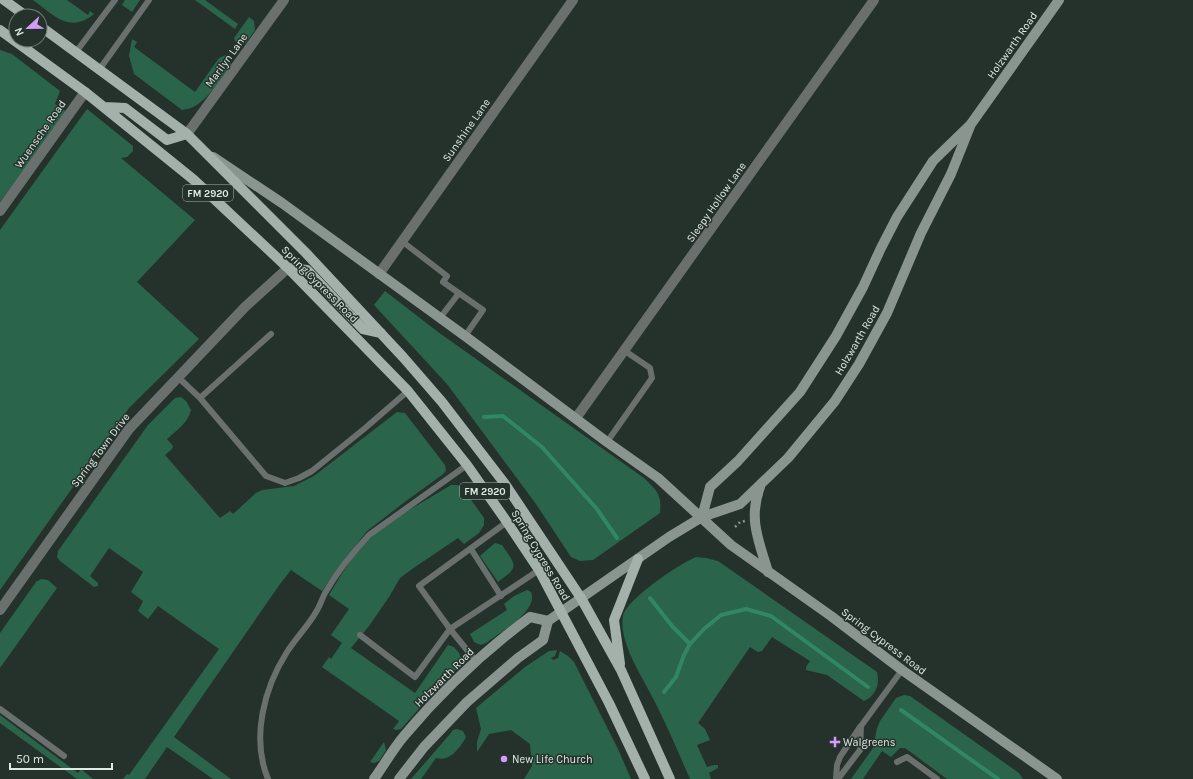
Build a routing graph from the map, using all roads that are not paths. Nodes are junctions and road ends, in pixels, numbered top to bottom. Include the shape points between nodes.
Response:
1 (4, 0) edge
2 (115, 0) edge
3 (149, 0) edge
4 (284, 0) edge
5 (573, 0) edge
6 (874, 0) edge
7 (1059, 0) edge
8 (15, 8) edge
9 (0, 30) edge
10 (48, 32) edge
11 (76, 52) junction
12 (99, 70) junction
13 (85, 92) junction
14 (105, 107) junction
15 (971, 124) junction
16 (187, 134) junction
17 (203, 150) junction
18 (0, 211) edge
19 (403, 242) junction
20 (288, 268) junction
21 (378, 274) junction
22 (459, 293) junction
23 (440, 318) junction
24 (381, 333) junction
25 (271, 334) dead end
26 (465, 336) junction
27 (625, 351) junction
28 (179, 378) junction
29 (408, 391) junction
30 (200, 398) junction
31 (576, 418) junction
32 (607, 442) junction
33 (467, 465) junction
34 (761, 484) junction
35 (702, 517) junction
36 (508, 522) junction
37 (471, 549) junction
38 (638, 559) junction
39 (539, 570) junction
40 (768, 572) junction
41 (501, 596) junction
42 (581, 598) junction
43 (0, 610) edge
44 (562, 612) junction
45 (548, 621) junction
46 (450, 629) junction
47 (360, 635) dead end
48 (476, 661) junction
49 (621, 670) junction
50 (902, 670) junction
51 (0, 709) edge
52 (861, 726) junction
53 (64, 756) dead end
54 (897, 762) dead end
55 (1052, 778) edge
56 (268, 779) edge
57 (374, 779) edge
58 (399, 779) edge
59 (645, 779) edge
60 (670, 779) edge
61 (837, 779) edge
62 (937, 779) edge

1 - 8 main road
2 - 11 lane
3 - 12 lane
4 - 16 street, Marilyn Lane
5 - 19 street, Sunshine Lane
6 - 27 street, Sleepy Hollow Lane
7 - 15 main road, Holzwarth Road
9 - 13 main road, Spring Cypress Road / FM 2920
10 - 11 main road, Spring Cypress Road / FM 2920
11 - 12 main road, Spring Cypress Road / FM 2920
12 - 16 main road, Spring Cypress Road / FM 2920
13 - 14 main road, Spring Cypress Road / FM 2920
13 - 18 street, Wuensche Road
14 - 16 main road via 125,108 167,140
14 - 20 main road, Spring Cypress Road / FM 2920 via 194,180
15 - 34 main road, Holzwarth Road via 951,174 921,233 887,313 859,364 835,401 788,458
15 - 35 main road, Holzwarth Road via 933,161 897,217 860,294 800,392 738,461 710,487
16 - 17 main road, Spring Cypress Road / FM 2920
17 - 21 main road, Spring Cypress Road via 282,203
17 - 24 main road, Spring Cypress Road / FM 2920 via 306,253
19 - 21 street, Sunshine Lane
19 - 22 lane via 447,276 443,282
20 - 24 main road via 307,270 363,329
20 - 28 street, Spring Town Drive via 246,307
20 - 29 main road, Spring Cypress Road / FM 2920
21 - 23 main road, Spring Cypress Road
22 - 23 lane
22 - 26 lane via 483,310
23 - 26 main road, Spring Cypress Road
24 - 42 main road, Spring Cypress Road / FM 2920 via 442,402 505,484
25 - 30 lane
26 - 31 main road, Spring Cypress Road
27 - 31 street, Sleepy Hollow Lane
27 - 32 lane via 650,368 652,378
28 - 30 lane
28 - 43 street, Spring Town Drive via 129,429
29 - 30 lane via 312,471 285,483 266,476
29 - 33 main road, Spring Cypress Road / FM 2920
31 - 32 main road, Spring Cypress Road
32 - 35 main road, Spring Cypress Road via 658,478
33 - 36 main road, Spring Cypress Road / FM 2920
33 - 56 lane via 369,534 325,593 316,613 287,652 272,680 264,707 260,743
34 - 35 main road, Holzwarth Road via 740,504
34 - 40 main road via 754,510 754,523
35 - 38 main road, Holzwarth Road
35 - 40 main road, Spring Cypress Road via 731,545
36 - 37 lane
36 - 39 main road, Spring Cypress Road / FM 2920
37 - 41 lane
37 - 46 lane via 419,586
38 - 42 main road, Holzwarth Road
38 - 49 main road via 614,620
39 - 41 lane
39 - 44 main road, Spring Cypress Road / FM 2920
40 - 50 main road, Spring Cypress Road
41 - 46 lane
42 - 44 main road, Holzwarth Road
42 - 49 main road, FM 2920
44 - 45 main road, Holzwarth Road
44 - 59 main road, FM 2920 via 610,703
45 - 48 main road, Holzwarth Road via 530,617
45 - 58 main road via 543,640 467,702 424,747
46 - 47 lane via 415,677
46 - 48 lane
48 - 57 main road, Holzwarth Road via 403,737
49 - 60 main road, FM 2920
50 - 52 lane
50 - 55 main road, Spring Cypress Road
51 - 53 lane
52 - 61 lane via 840,757 837,764
52 - 61 lane via 860,750
54 - 62 lane via 907,757

